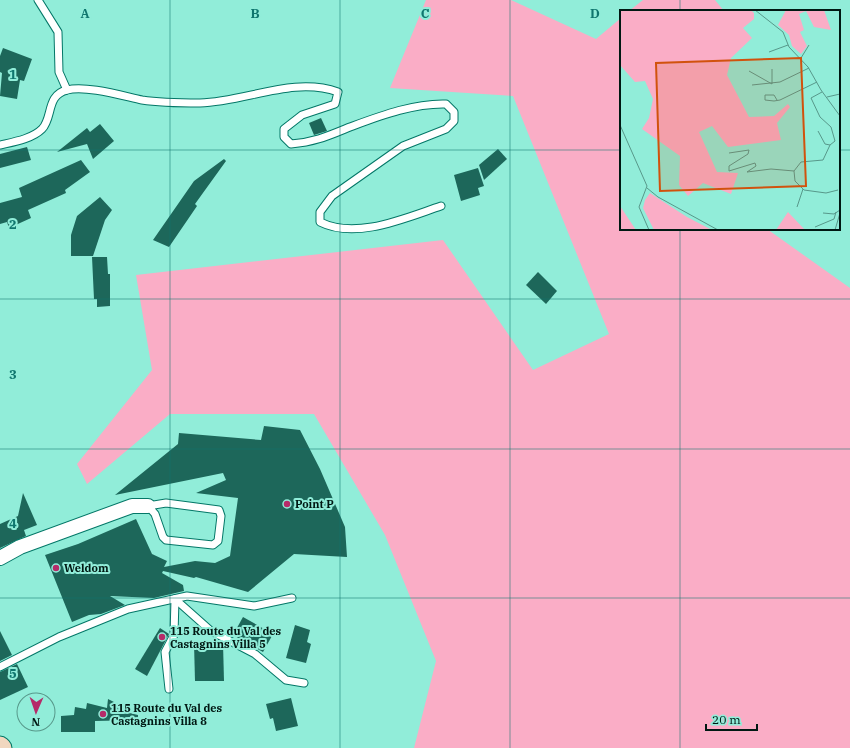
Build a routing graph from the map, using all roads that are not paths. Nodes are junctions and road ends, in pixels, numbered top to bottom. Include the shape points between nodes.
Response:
1 (38, 0) edge
2 (67, 90) junction
3 (0, 145) edge
4 (441, 206) dead end
5 (148, 506) junction
6 (0, 558) edge
7 (292, 598) dead end
8 (175, 599) junction
9 (0, 666) edge
10 (304, 683) dead end
11 (169, 689) dead end

1 - 2 lane via 58,32 59,72
2 - 3 lane via 56,96 43,128 22,140
2 - 4 lane via 81,89 145,100 201,103 241,98 284,88 326,88 338,92 335,104 302,115 284,128 284,137 291,144 310,143 403,110 446,104 454,112 454,121 446,129 403,146 332,196 320,212 320,222 331,228 351,230 390,223
5 - 5 lane via 155,514 166,540 213,545 218,542 221,516 218,510 166,503
5 - 6 street via 132,506 20,547
7 - 8 lane via 254,606 187,596
8 - 9 lane via 128,609 59,636
8 - 10 lane via 211,631 255,654 286,680
8 - 11 lane via 174,635 165,652

